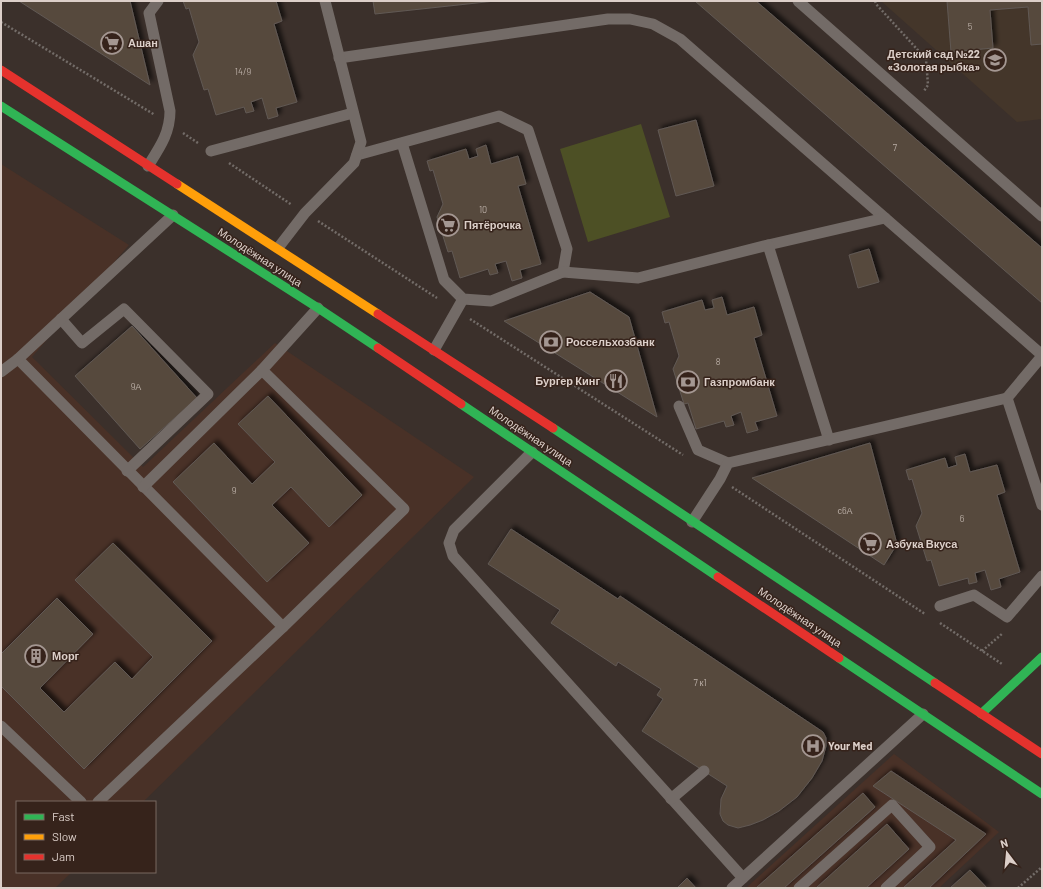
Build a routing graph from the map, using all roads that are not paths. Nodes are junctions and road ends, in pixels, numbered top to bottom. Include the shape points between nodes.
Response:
1 (158, 1) edge
2 (325, 1) edge
3 (798, 1) edge
4 (339, 58) junction
5 (1, 70) edge
6 (1, 106) edge
7 (353, 113) junction
8 (402, 142) junction
9 (211, 151) road end
10 (356, 155) junction
11 (148, 166) junction
12 (173, 215) junction
13 (1042, 216) edge
14 (885, 218) junction
15 (768, 245) junction
16 (278, 248) junction
17 (563, 272) junction
18 (463, 299) junction
19 (318, 308) junction
20 (61, 319) junction
21 (434, 350) junction
22 (1042, 356) edge
23 (18, 359) junction
24 (262, 370) junction
25 (1, 372) edge
26 (1007, 398) junction
27 (679, 406) dead end
28 (829, 440) junction
29 (532, 452) junction
30 (728, 463) junction
31 (127, 471) junction
32 (143, 487) junction
33 (1042, 505) edge
34 (692, 522) junction
35 (1042, 576) edge
36 (940, 606) dead end
37 (283, 627) junction
38 (1042, 657) edge
39 (923, 714) junction
40 (981, 714) junction
41 (1, 726) edge
42 (1042, 754) edge
43 (704, 771) dead end
44 (1042, 794) edge
45 (671, 799) junction
46 (80, 801) edge
47 (99, 801) edge
48 (742, 878) junction
49 (732, 888) edge
50 (798, 888) edge
51 (886, 888) edge

1 - 11 lane via 149,13 170,111 170,124 165,139
2 - 4 lane
3 - 13 lane
4 - 7 lane
4 - 14 lane via 608,19 630,19 653,24 680,39
5 - 11 main road, Молодёжная улица
6 - 12 main road, Молодёжная улица
7 - 9 lane
7 - 10 lane via 361,142
8 - 10 lane
8 - 17 lane via 499,116 528,130 567,249
8 - 18 lane via 444,280
10 - 16 lane via 354,163 305,213
11 - 16 main road, Молодёжная улица
12 - 19 main road, Молодёжная улица
12 - 20 lane
14 - 15 lane
14 - 22 lane
15 - 17 lane via 638,278
15 - 28 lane
16 - 21 main road, Молодёжная улица
17 - 18 lane via 491,301
18 - 21 lane
19 - 24 lane
19 - 29 main road, Молодёжная улица
20 - 23 lane
20 - 31 lane via 82,343 124,309 208,394
21 - 34 main road, Молодёжная улица
22 - 26 lane
23 - 25 lane
23 - 31 lane
24 - 32 lane
24 - 37 lane via 404,509
26 - 28 lane
26 - 33 lane
27 - 30 lane via 698,450
28 - 30 lane
29 - 39 main road, Молодёжная улица
29 - 45 lane via 454,530 449,544 453,556
30 - 34 lane
31 - 32 lane
32 - 37 lane
34 - 40 main road, Молодёжная улица
35 - 36 lane via 1007,617 974,595
37 - 47 lane
38 - 40 main road
39 - 44 main road, Молодёжная улица
39 - 48 lane
40 - 42 main road, Молодёжная улица
41 - 46 lane
43 - 45 lane
45 - 48 lane
48 - 49 lane
50 - 51 lane via 892,805 930,847

